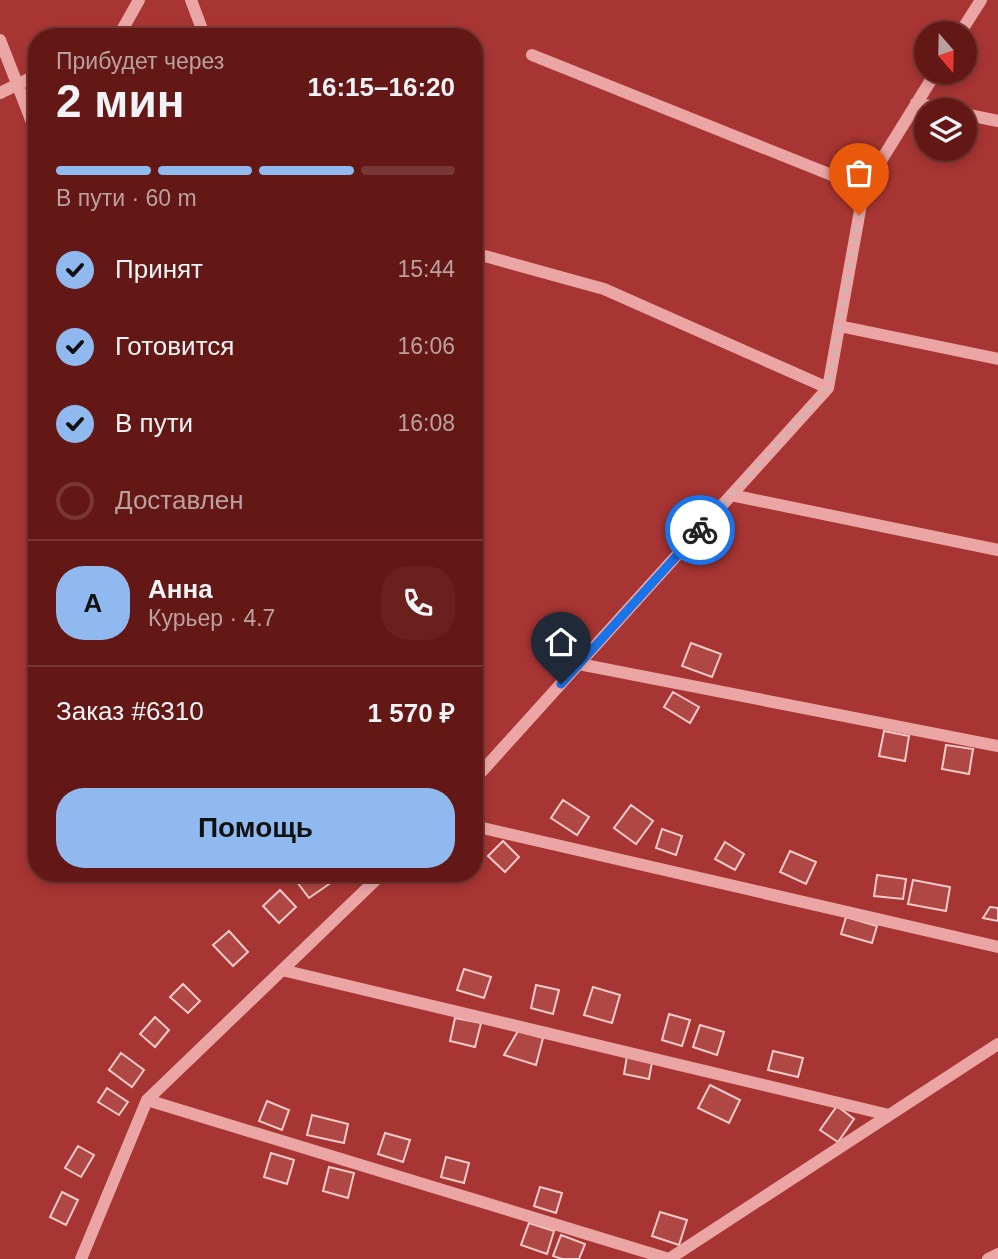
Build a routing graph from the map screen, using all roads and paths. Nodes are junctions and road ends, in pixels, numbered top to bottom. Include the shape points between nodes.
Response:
1 (139, 0) edge
2 (191, 0) edge
3 (981, 0) edge
4 (968, 21) edge
5 (123, 28) edge
6 (202, 28) edge
7 (0, 40) edge
8 (532, 55) dead end
9 (28, 80) edge
10 (17, 85) junction
11 (0, 93) edge
12 (914, 106) edge
13 (28, 112) edge
14 (977, 117) edge
15 (998, 121) edge
16 (864, 188) junction
17 (483, 255) edge
18 (839, 326) junction
19 (998, 359) edge
20 (828, 387) junction
21 (732, 495) junction
22 (998, 550) edge
23 (579, 664) junction
24 (998, 746) edge
25 (483, 770) edge
26 (483, 828) edge
27 (374, 882) edge
28 (998, 947) edge
29 (282, 970) junction
30 (998, 1044) edge
31 (147, 1100) junction
32 (889, 1115) junction
33 (998, 1254) edge
34 (81, 1259) edge
35 (669, 1259) edge
36 (988, 1259) edge

1 - 5 lane
2 - 6 lane
3 - 4 lane
7 - 10 lane
8 - 16 lane
9 - 10 lane
10 - 11 lane
10 - 13 lane
12 - 16 lane
14 - 15 lane
16 - 18 lane
17 - 20 lane via 604,289
18 - 19 lane
18 - 20 lane
20 - 21 lane
21 - 22 lane
21 - 23 lane
23 - 24 lane
23 - 25 lane
26 - 28 lane
27 - 29 lane
29 - 31 lane
29 - 32 lane
30 - 32 lane
31 - 34 lane
31 - 35 lane
32 - 35 lane
33 - 36 lane

